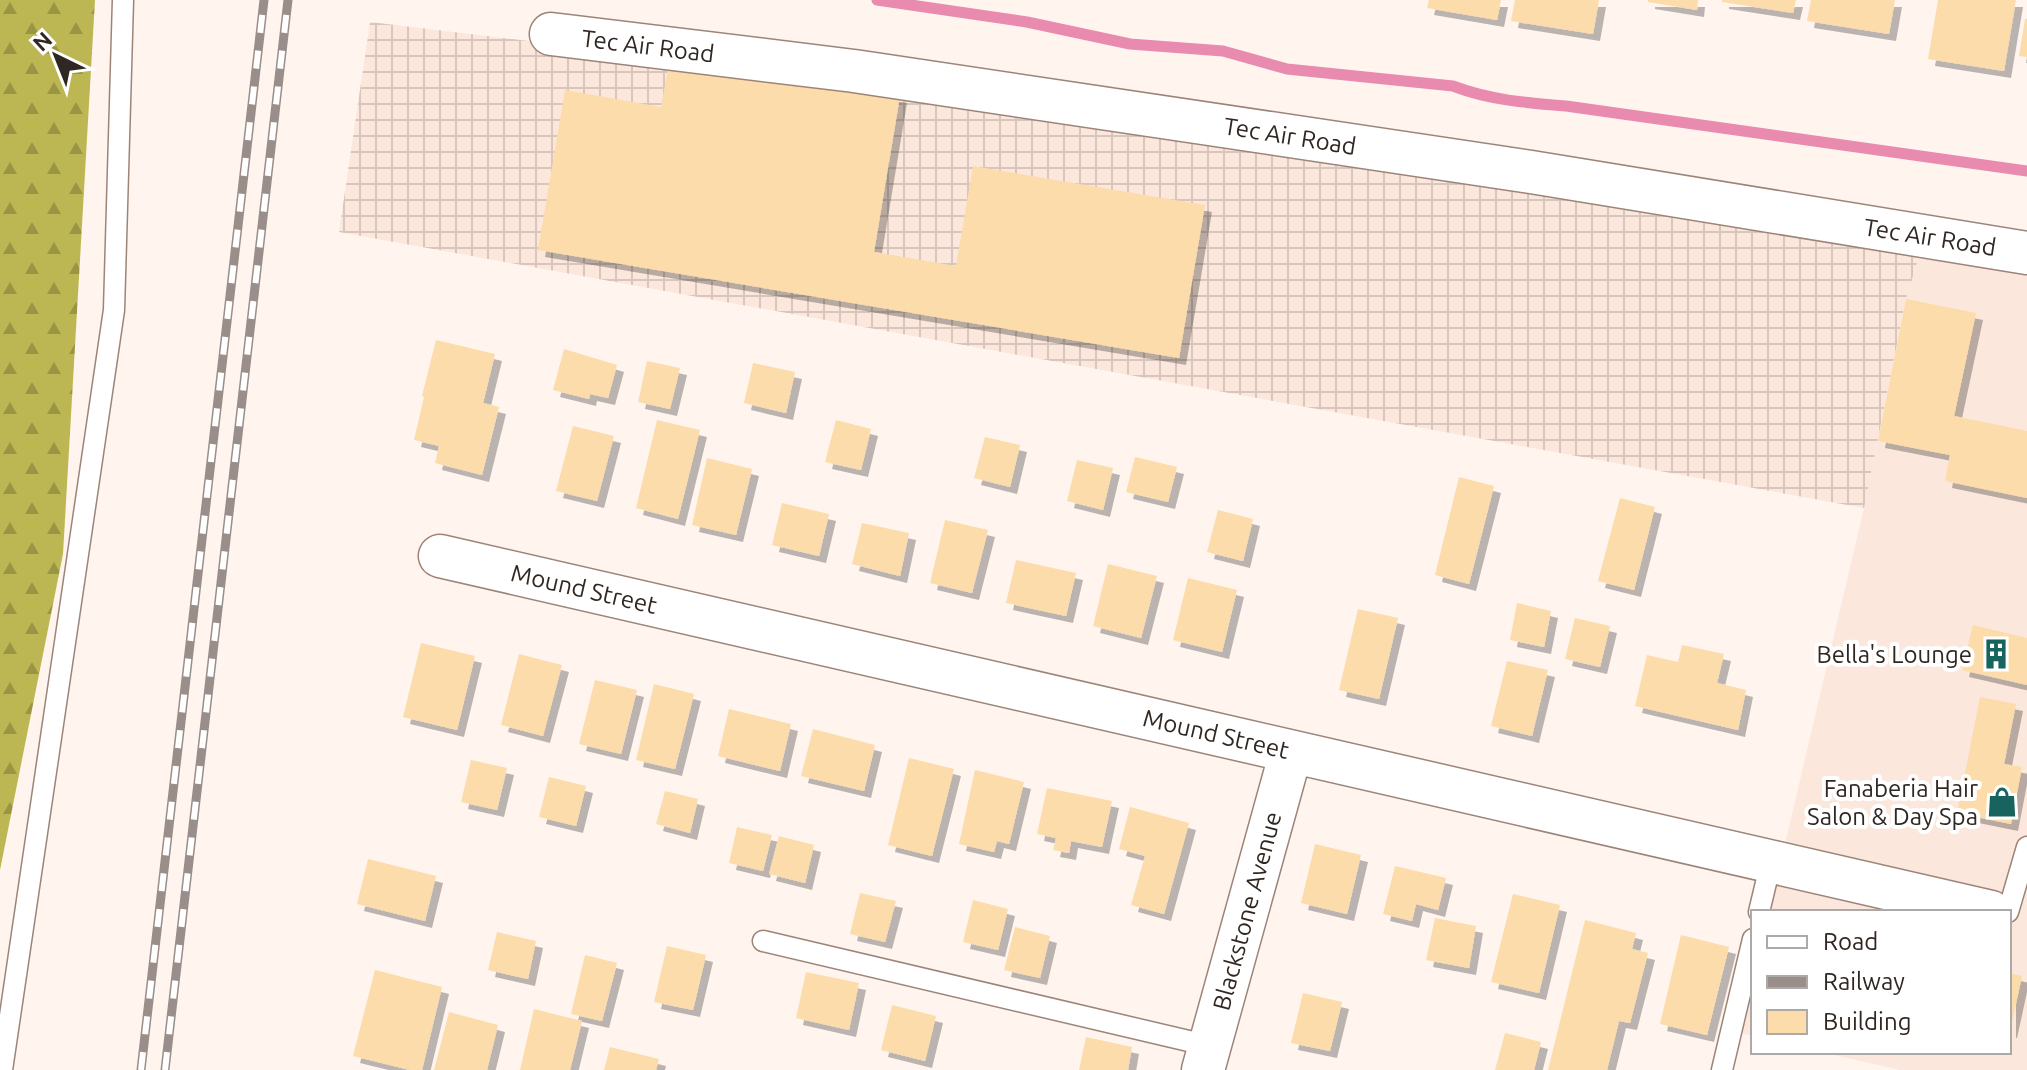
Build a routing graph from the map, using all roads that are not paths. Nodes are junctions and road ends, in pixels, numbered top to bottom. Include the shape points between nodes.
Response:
1 (123, 0) edge
2 (551, 34) dead end
3 (2027, 253) edge
4 (440, 556) dead end
5 (1291, 752) junction
6 (2027, 847) edge
7 (1771, 862) junction
8 (1759, 910) edge
9 (1982, 910) edge
10 (2009, 910) edge
11 (763, 941) dead end
12 (1751, 947) edge
13 (1206, 1058) edge
14 (2, 1070) edge
15 (1722, 1070) edge

1 - 14 lane via 114,310
2 - 3 street, Tec Air Road via 854,71
4 - 5 street, Mound Street
5 - 7 street, Mound Street
5 - 13 street, Blackstone Avenue
6 - 10 lane
7 - 8 lane
7 - 9 street, Mound Street
11 - 13 lane
12 - 15 lane

